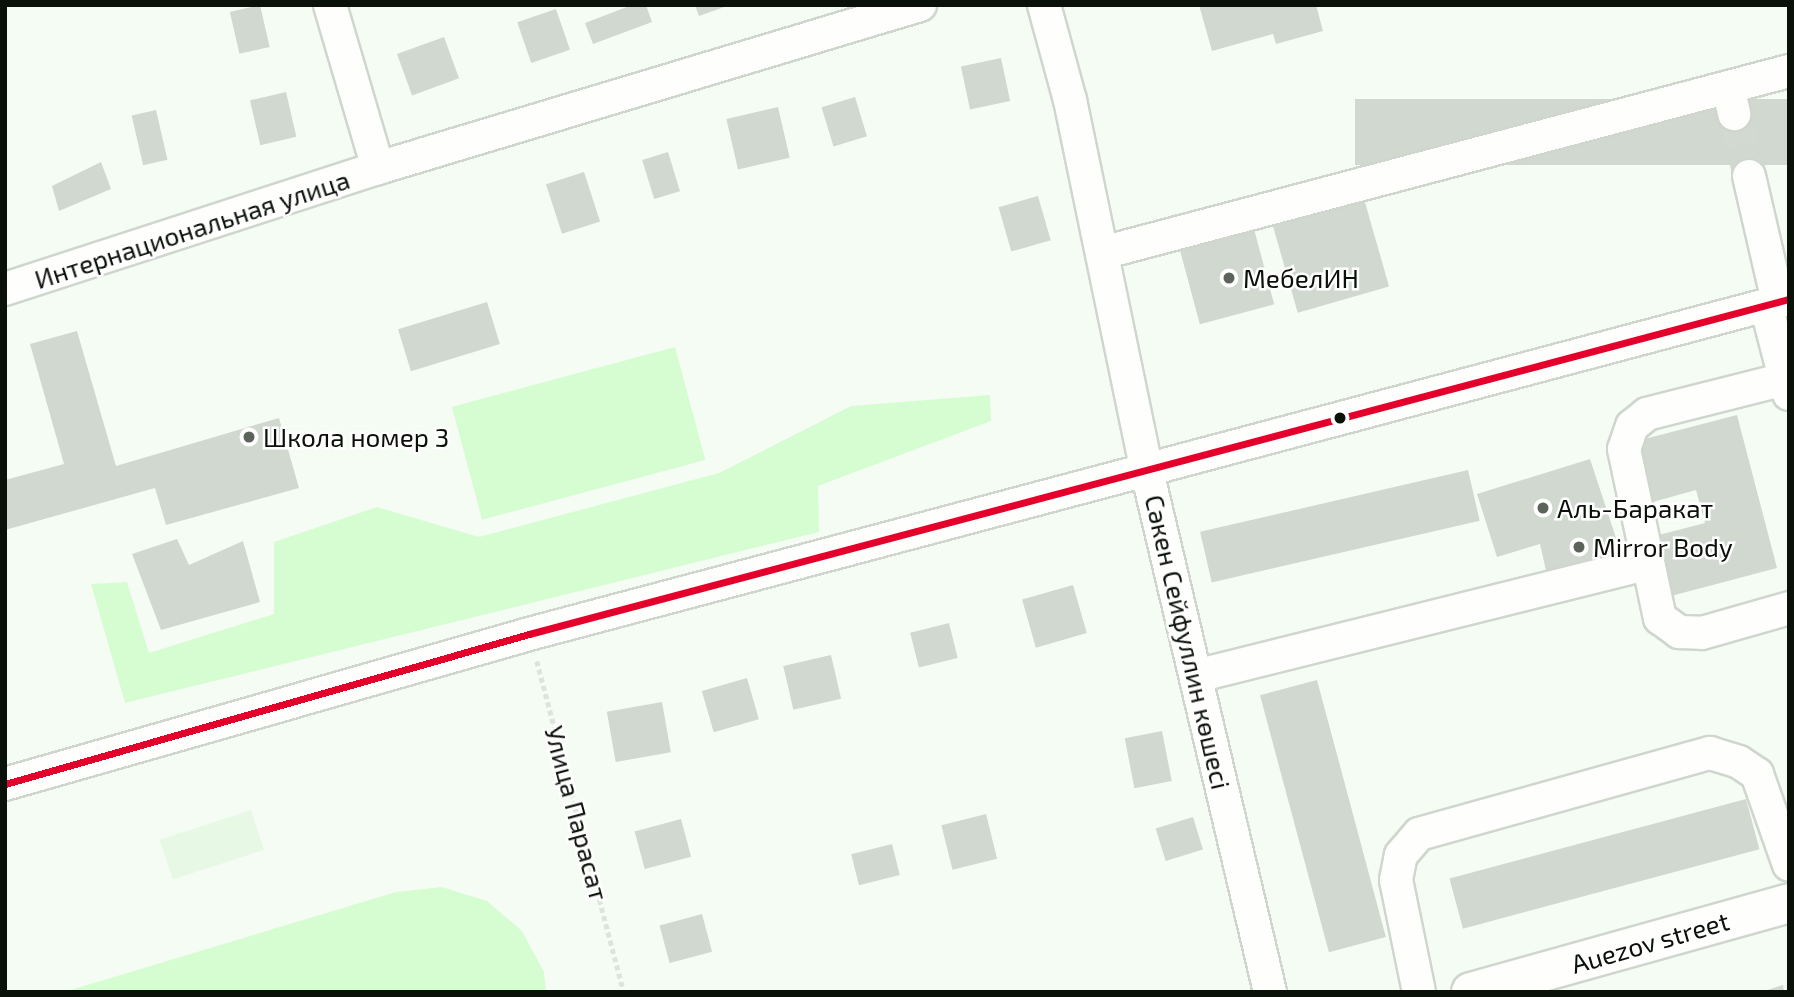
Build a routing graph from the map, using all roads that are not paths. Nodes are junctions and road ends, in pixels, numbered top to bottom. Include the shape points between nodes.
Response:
1 (330, 5) edge
2 (920, 5) edge
3 (1044, 5) edge
4 (1789, 71) edge
5 (378, 168) junction
6 (1749, 176) tunnel mouth
7 (1102, 253) junction
8 (5, 289) edge
9 (1778, 302) edge
10 (1787, 387) edge
11 (1146, 467) junction
12 (1648, 563) junction
13 (1789, 608) edge
14 (1196, 676) junction
15 (5, 784) edge
16 (1789, 865) edge
17 (1789, 903) edge
18 (1270, 992) edge
19 (1419, 992) edge
20 (1471, 992) edge

1 - 5 street
2 - 5 street, Интернациональная улица
3 - 7 street, Сәкен Сейфуллин көшесі via 1070,100
4 - 7 street via 1731,100
5 - 8 street, Интернациональная улица
6 - 9 street
7 - 11 street, Сәкен Сейфуллин көшесі
9 - 10 street
9 - 11 street
10 - 12 street via 1647,414 1632,426 1624,449
11 - 14 street, Сәкен Сейфуллин көшесі
11 - 15 street via 529,634
12 - 13 street via 1660,618 1679,632 1702,633
12 - 14 street
14 - 18 street, Сәкен Сейфуллин көшесі
16 - 19 street via 1757,774 1739,762 1710,753 1419,834 1401,855 1396,880
17 - 20 main road, Auezov street

